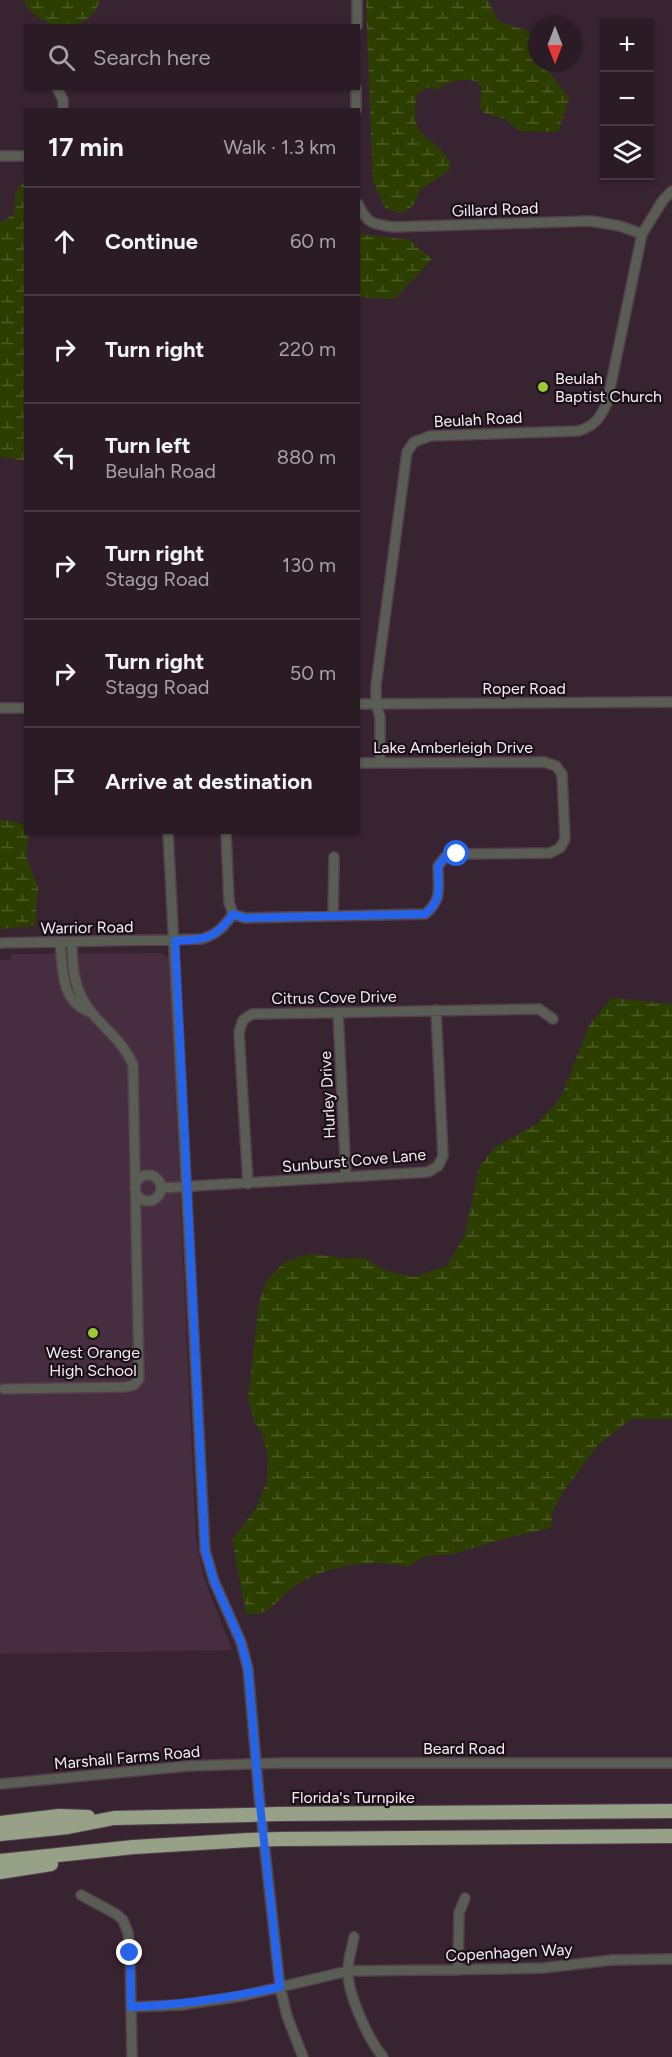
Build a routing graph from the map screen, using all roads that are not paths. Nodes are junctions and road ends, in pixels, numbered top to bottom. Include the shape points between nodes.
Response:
1 (357, 0) edge
2 (357, 24) edge
3 (58, 90) edge
4 (356, 90) edge
5 (63, 108) edge
6 (356, 108) edge
7 (0, 156) edge
8 (24, 156) edge
9 (672, 191) edge
10 (360, 209) edge
11 (642, 234) junction
12 (672, 702) edge
13 (360, 704) edge
14 (376, 704) junction
15 (0, 708) edge
16 (24, 708) edge
17 (360, 763) edge
18 (380, 763) junction
19 (168, 834) edge
20 (226, 834) edge
21 (334, 857) dead end
22 (233, 914) junction
23 (333, 916) junction
24 (175, 941) junction
25 (60, 942) junction
26 (72, 942) junction
27 (0, 943) edge
28 (436, 1010) junction
29 (90, 1012) junction
30 (338, 1012) junction
31 (553, 1018) dead end
32 (346, 1177) junction
33 (248, 1184) junction
34 (186, 1187) junction
35 (161, 1188) junction
36 (134, 1189) junction
37 (4, 1389) dead end
38 (672, 1763) edge
39 (257, 1766) junction
40 (0, 1784) edge
41 (672, 1811) edge
42 (114, 1818) junction
43 (0, 1823) edge
44 (0, 1834) edge
45 (672, 1836) edge
46 (134, 1847) junction
47 (0, 1861) edge
48 (0, 1872) edge
49 (81, 1895) dead end
50 (465, 1898) dead end
51 (354, 1937) dead end
52 (672, 1959) edge
53 (458, 1970) junction
54 (348, 1971) junction
55 (280, 1987) junction
56 (131, 2007) junction
57 (132, 2057) edge
58 (303, 2057) edge
59 (383, 2057) edge

1 - 2 street
3 - 5 street
4 - 6 street
7 - 8 street
9 - 11 street
10 - 11 street, Gillard Road via 373,224 393,227 591,221
11 - 14 street, Beulah Road via 607,403 593,425 578,431 430,436 414,442 406,452
12 - 14 street, Roper Road
13 - 14 street
14 - 18 street, Beulah Road via 380,717
15 - 16 street
17 - 18 street, Lake Amberleigh Drive
18 - 23 street, Lake Amberleigh Drive via 544,762 556,766 561,774 565,839 560,848 550,853 445,857 438,866 438,898 425,914
19 - 24 street
20 - 22 street
21 - 23 street
22 - 23 street, Lake Amberleigh Drive via 245,918
22 - 24 street via 214,936
24 - 26 street, Warrior Road
24 - 34 street
25 - 26 street, Warrior Road
25 - 27 street, Warrior Road
25 - 29 street via 64,984 76,1004
26 - 29 street via 75,982
28 - 30 street, Citrus Cove Drive
28 - 31 street, Citrus Cove Drive via 539,1009
28 - 32 street, Sunburst Cove Lane via 443,1156 438,1166 428,1172
29 - 36 street via 128,1051 134,1065
30 - 32 street, Hurley Drive
30 - 33 street, Citrus Cove Drive via 252,1014 243,1020 239,1032
32 - 33 street, Sunburst Cove Lane
33 - 34 street, Sunburst Cove Lane
34 - 35 street, Sunburst Cove Lane
34 - 39 street via 205,1550 248,1669
35 - 36 street via 157,1197 148,1201 138,1198
35 - 36 street via 156,1179 147,1175 138,1179
36 - 37 street via 137,1383 125,1387
38 - 39 street, Beard Road
39 - 40 street, Marshall Farms Road via 188,1766
39 - 55 street
41 - 42 highway, Florida's Turnpike, bridge
42 - 43 highway via 59,1816
42 - 44 highway, Florida's Turnpike
45 - 46 highway, bridge via 282,1839
46 - 47 highway
46 - 48 highway
49 - 56 street via 123,1920 129,1939
50 - 53 street via 459,1913
51 - 54 street
52 - 53 street, Copenhagen Way
53 - 54 street, Copenhagen Way
54 - 55 street, Copenhagen Way
54 - 59 street via 358,2012
55 - 56 street, Copenhagen Way via 181,2005
55 - 58 street via 286,2016
56 - 57 street

